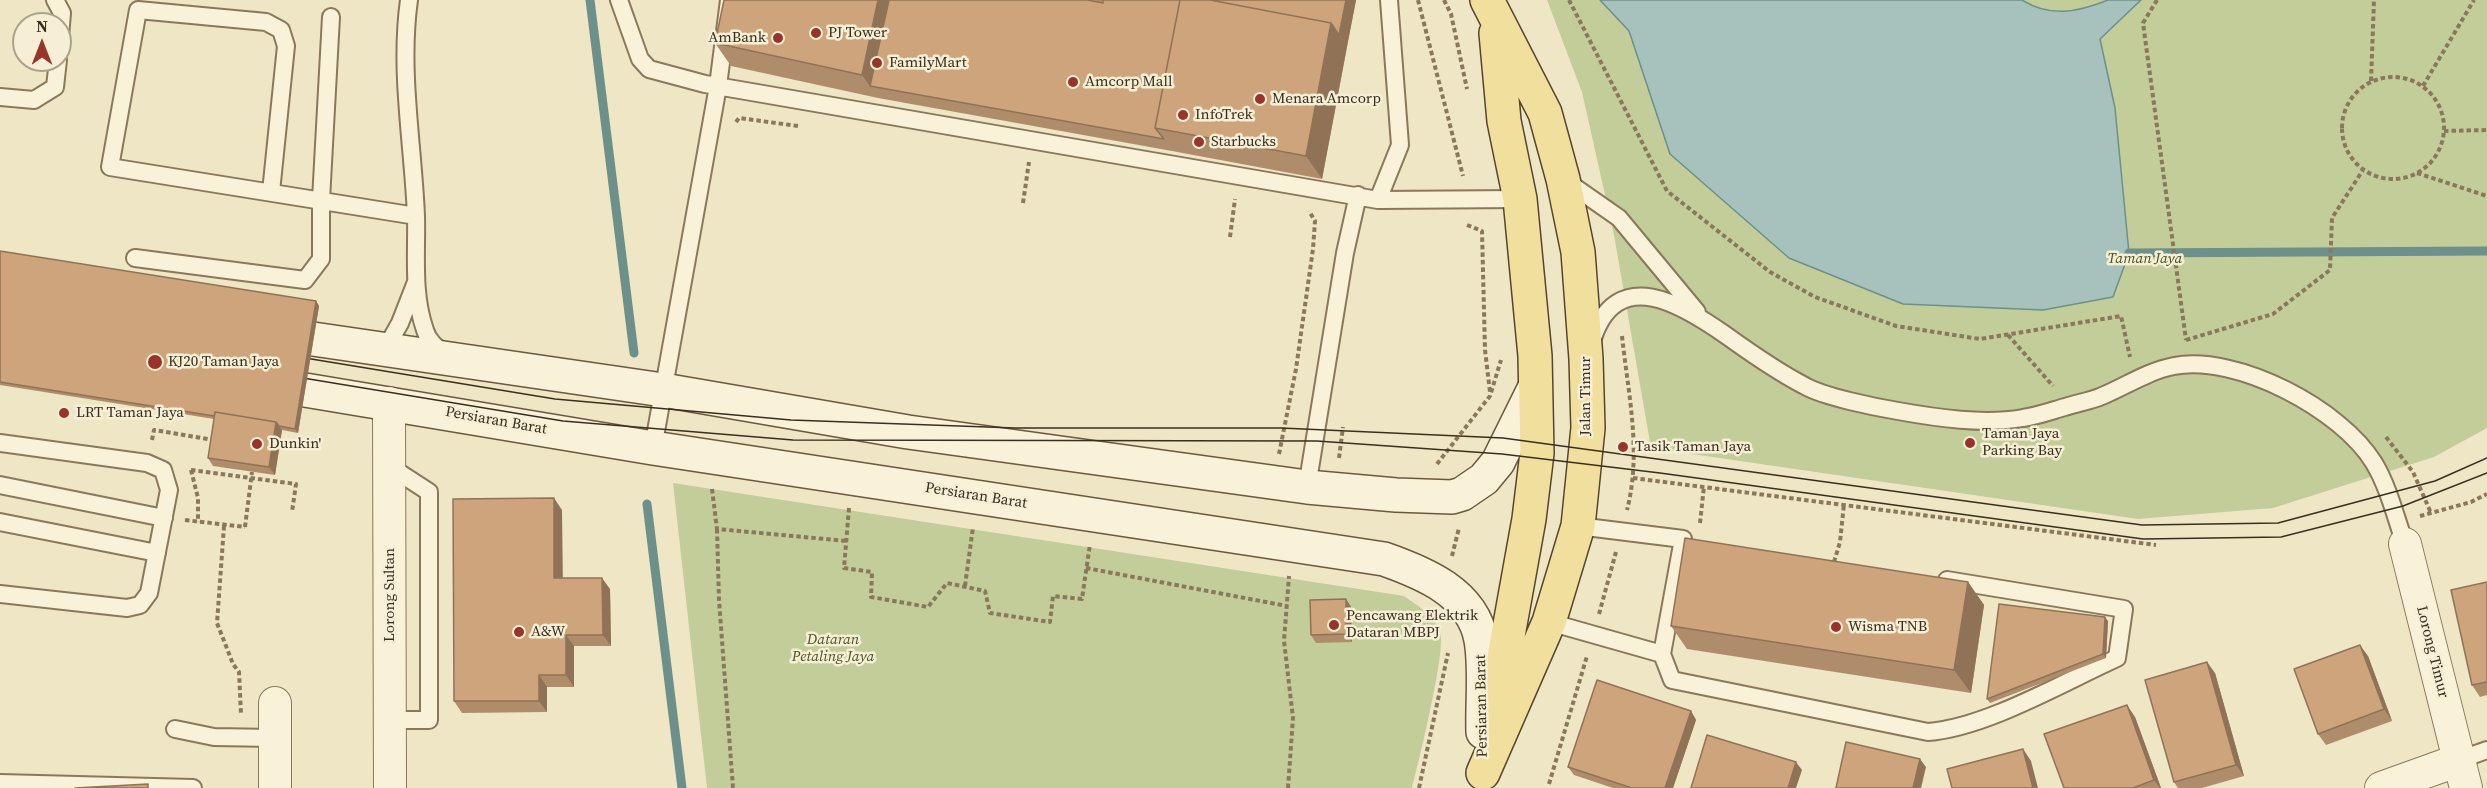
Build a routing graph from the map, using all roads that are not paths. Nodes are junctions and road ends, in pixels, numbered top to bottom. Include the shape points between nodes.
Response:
1 (409, 0) edge
2 (620, 0) edge
3 (729, 0) edge
4 (1389, 0) edge
5 (1491, 8) edge
6 (331, 17) dead end
7 (57, 72) edge
8 (718, 86) junction
9 (0, 97) edge
10 (1563, 179) junction
11 (271, 192) junction
12 (1358, 195) junction
13 (1520, 199) junction
14 (321, 200) junction
15 (1378, 200) junction
16 (416, 216) junction
17 (135, 258) dead end
18 (416, 281) junction
19 (1701, 317) junction
20 (313, 339) edge
21 (386, 348) junction
22 (1586, 359) junction
23 (452, 361) junction
24 (1535, 387) junction
25 (305, 390) edge
26 (663, 390) junction
27 (389, 403) junction
28 (0, 443) edge
29 (653, 448) junction
30 (0, 485) edge
31 (1308, 487) junction
32 (164, 518) junction
33 (0, 522) edge
34 (1578, 526) junction
35 (2403, 538) joint
36 (157, 553) junction
37 (1935, 578) edge
38 (0, 594) edge
39 (1549, 622) junction
40 (1662, 654) junction
41 (275, 703) dead end
42 (175, 729) dead end
43 (275, 738) junction
44 (2471, 766) edge
45 (1481, 781) edge
46 (0, 783) edge
47 (194, 788) edge
48 (275, 788) edge
49 (390, 788) edge
50 (2381, 788) edge

1 - 16 lane via 404,37
2 - 8 lane via 640,58 649,69
3 - 8 lane
4 - 15 lane via 1400,145
5 - 10 main road, Jalan Timur via 1545,112
5 - 13 main road, Jalan Timur via 1504,121
6 - 14 lane
7 - 9 lane via 55,87 34,100
8 - 12 lane
8 - 26 lane
10 - 19 lane via 1620,218
10 - 22 main road, Jalan Timur via 1578,252
11 - 11 lane via 110,166 138,10 266,22 281,30 286,46
11 - 14 lane
12 - 15 lane
12 - 31 lane
13 - 15 lane
13 - 24 main road, Jalan Timur
14 - 16 lane
14 - 17 lane via 321,259 305,280
16 - 18 lane
18 - 21 lane
18 - 23 lane via 425,330 434,345
19 - 22 lane via 1661,298 1633,296 1605,312 1598,321
19 - 35 lane via 1807,388 1898,411 1986,421 2023,418 2101,397 2174,366 2227,367 2280,387 2339,422 2375,464
20 - 21 street
21 - 23 street
22 - 34 main road, Jalan Timur via 1588,428
23 - 26 street
24 - 31 street via 1498,462 1484,479 1462,494 1396,495
24 - 45 main road, Jalan Timur via 1537,453 1529,519
25 - 27 street, Persiaran Barat
26 - 29 lane
26 - 31 street via 908,432
27 - 29 street, Persiaran Barat
27 - 49 street, Lorong Sultan
28 - 32 lane via 147,463 163,470 169,490
29 - 45 street, Persiaran Barat via 1384,560 1430,578 1458,597 1471,614 1481,640
30 - 32 lane
32 - 36 lane
33 - 36 lane
34 - 39 main road, Jalan Timur
34 - 40 lane via 1689,540
35 - 44 street, Lorong Timur
36 - 38 lane via 149,593 140,605 127,608
37 - 40 lane via 2124,609 2117,658 1998,713 1945,731 1928,732 1672,680
39 - 40 lane
39 - 45 main road, Jalan Timur
41 - 43 street
42 - 43 lane via 214,737
43 - 48 street
44 - 50 street, Lorong Timur
46 - 47 lane

